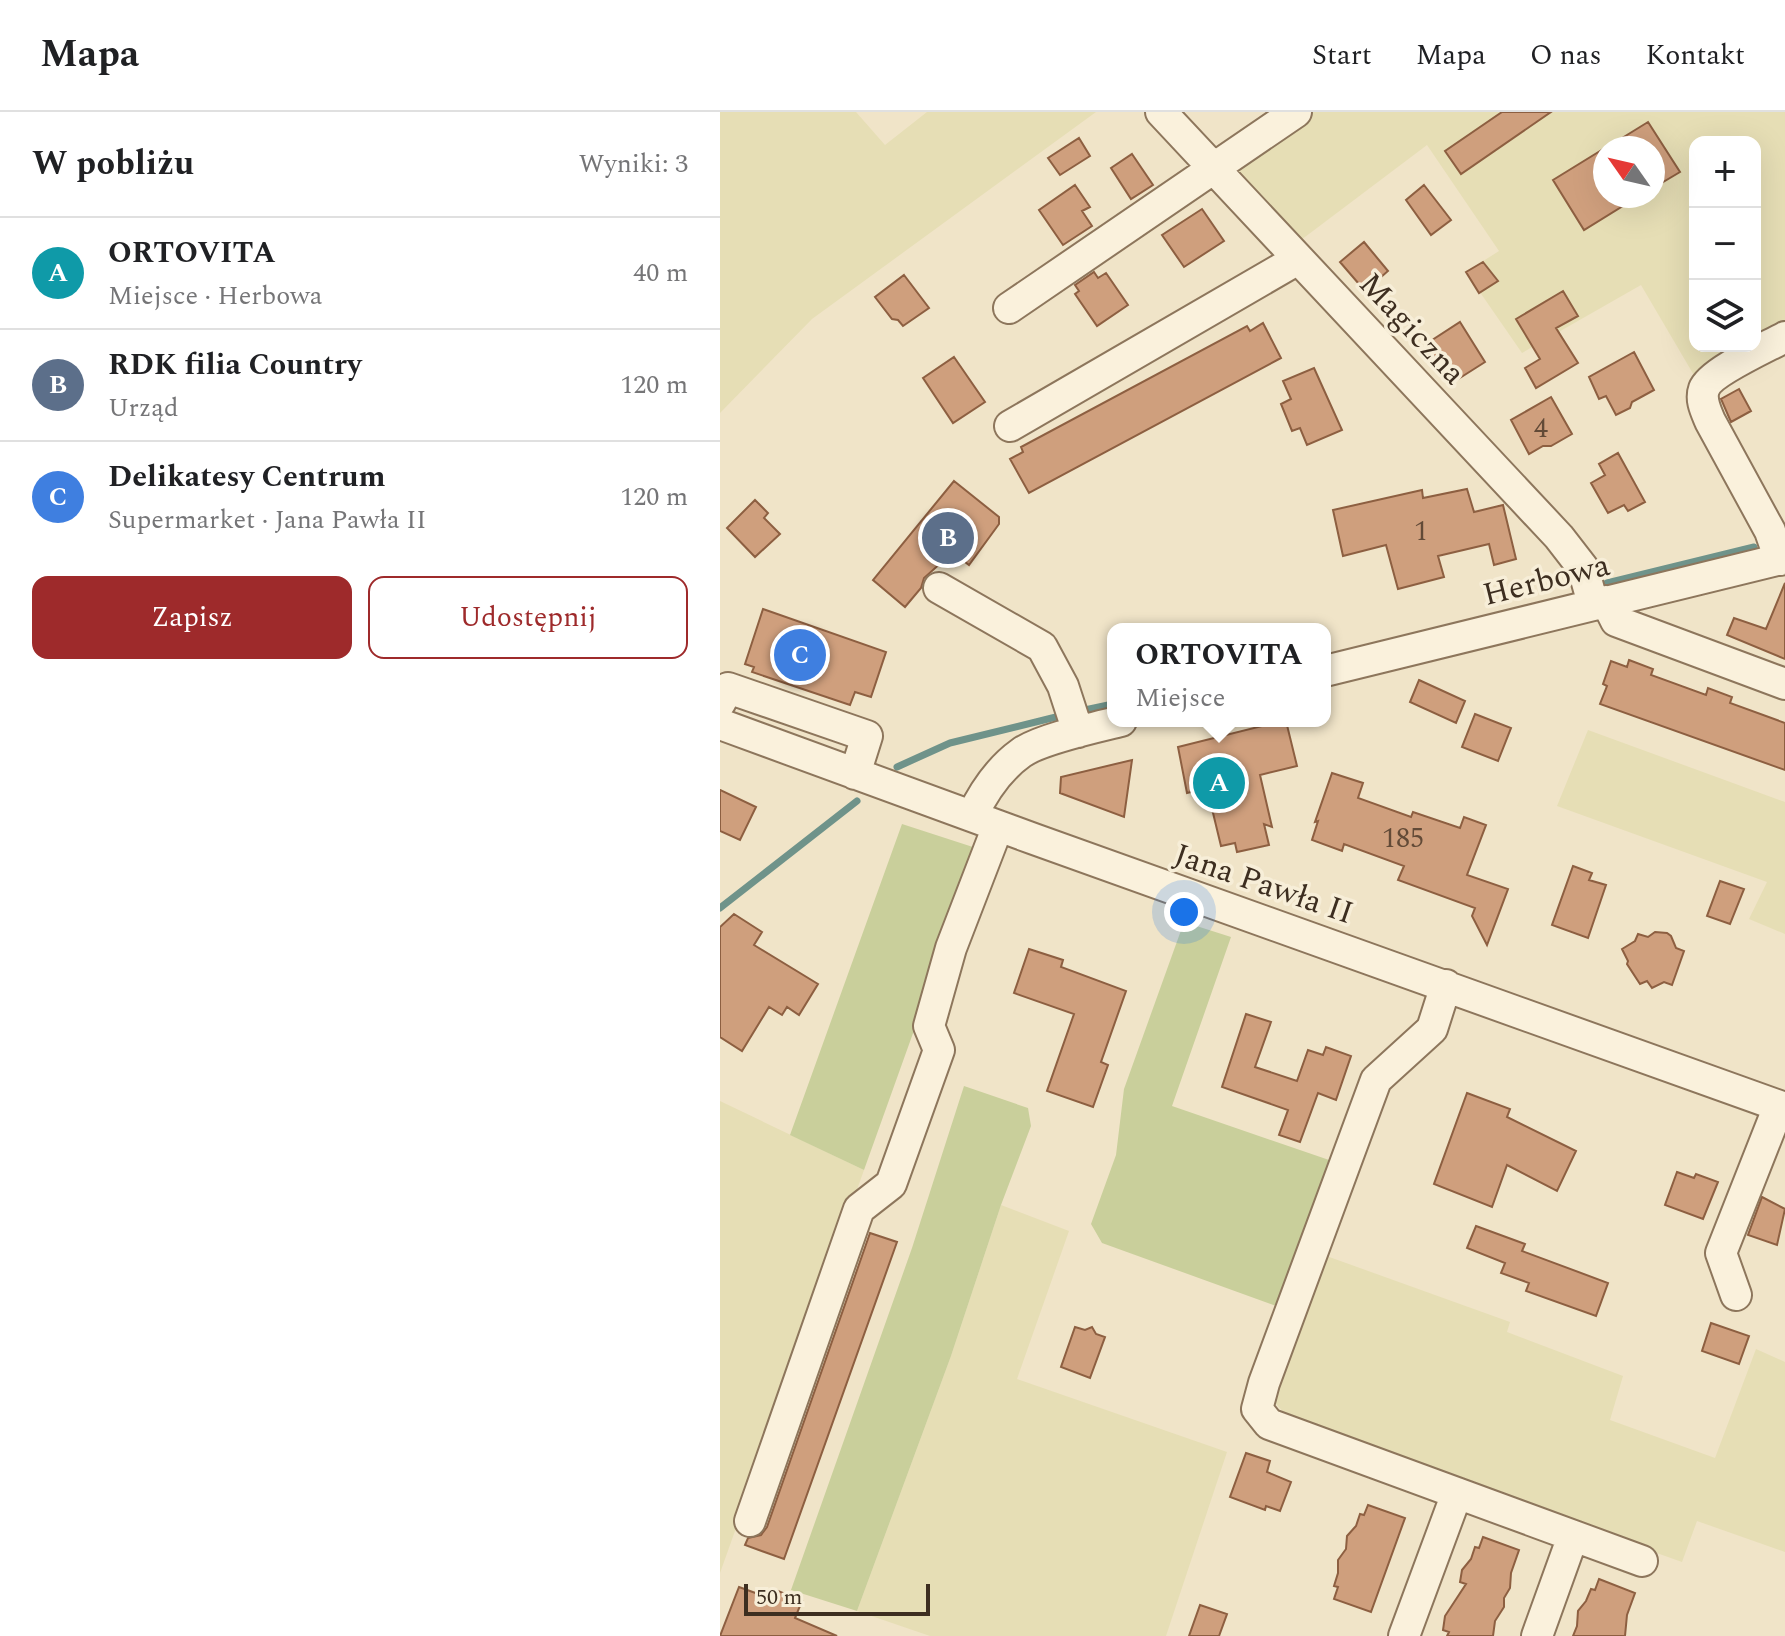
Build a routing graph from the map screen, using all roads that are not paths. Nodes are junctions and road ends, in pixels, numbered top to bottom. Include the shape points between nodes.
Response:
1 (1161, 112) edge
2 (1296, 112) edge
3 (1216, 169) junction
4 (1298, 259) junction
5 (1009, 308) dead end
6 (1785, 337) edge
7 (1010, 426) dead end
8 (1782, 559) edge
9 (939, 588) dead end
10 (1600, 603) junction
11 (1331, 670) edge
12 (1785, 684) edge
13 (720, 703) edge
14 (720, 724) edge
15 (1107, 725) edge
16 (1078, 732) junction
17 (855, 774) junction
18 (985, 821) junction
19 (1446, 985) junction
20 (1782, 1107) edge
21 (1736, 1295) dead end
22 (1457, 1493) junction
23 (750, 1521) dead end
24 (1573, 1536) junction
25 (1642, 1561) dead end
26 (1404, 1636) edge
27 (1537, 1636) edge

1 - 3 street, Magiczna
2 - 3 street
3 - 4 street, Magiczna
3 - 5 street
4 - 7 street
4 - 10 street, Magiczna via 1559,537 1583,568
6 - 8 street via 1713,377 1704,389 1703,403
8 - 10 street, Herbowa
9 - 16 street via 1042,647 1063,686
10 - 11 street, Herbowa
10 - 12 street via 1616,621
13 - 17 street via 728,688 867,736
14 - 17 street, Jana Pawła II
15 - 16 street
16 - 18 street via 1023,751 1002,770
17 - 18 street, Jana Pawła II
18 - 19 street, Jana Pawła II
18 - 23 street via 929,1026 939,1050 891,1184 859,1209
19 - 20 street, Jana Pawła II
19 - 22 street via 1432,1029 1376,1080 1257,1409 1269,1424
20 - 21 street via 1721,1253
22 - 24 street
22 - 26 street
24 - 25 street
24 - 27 street

